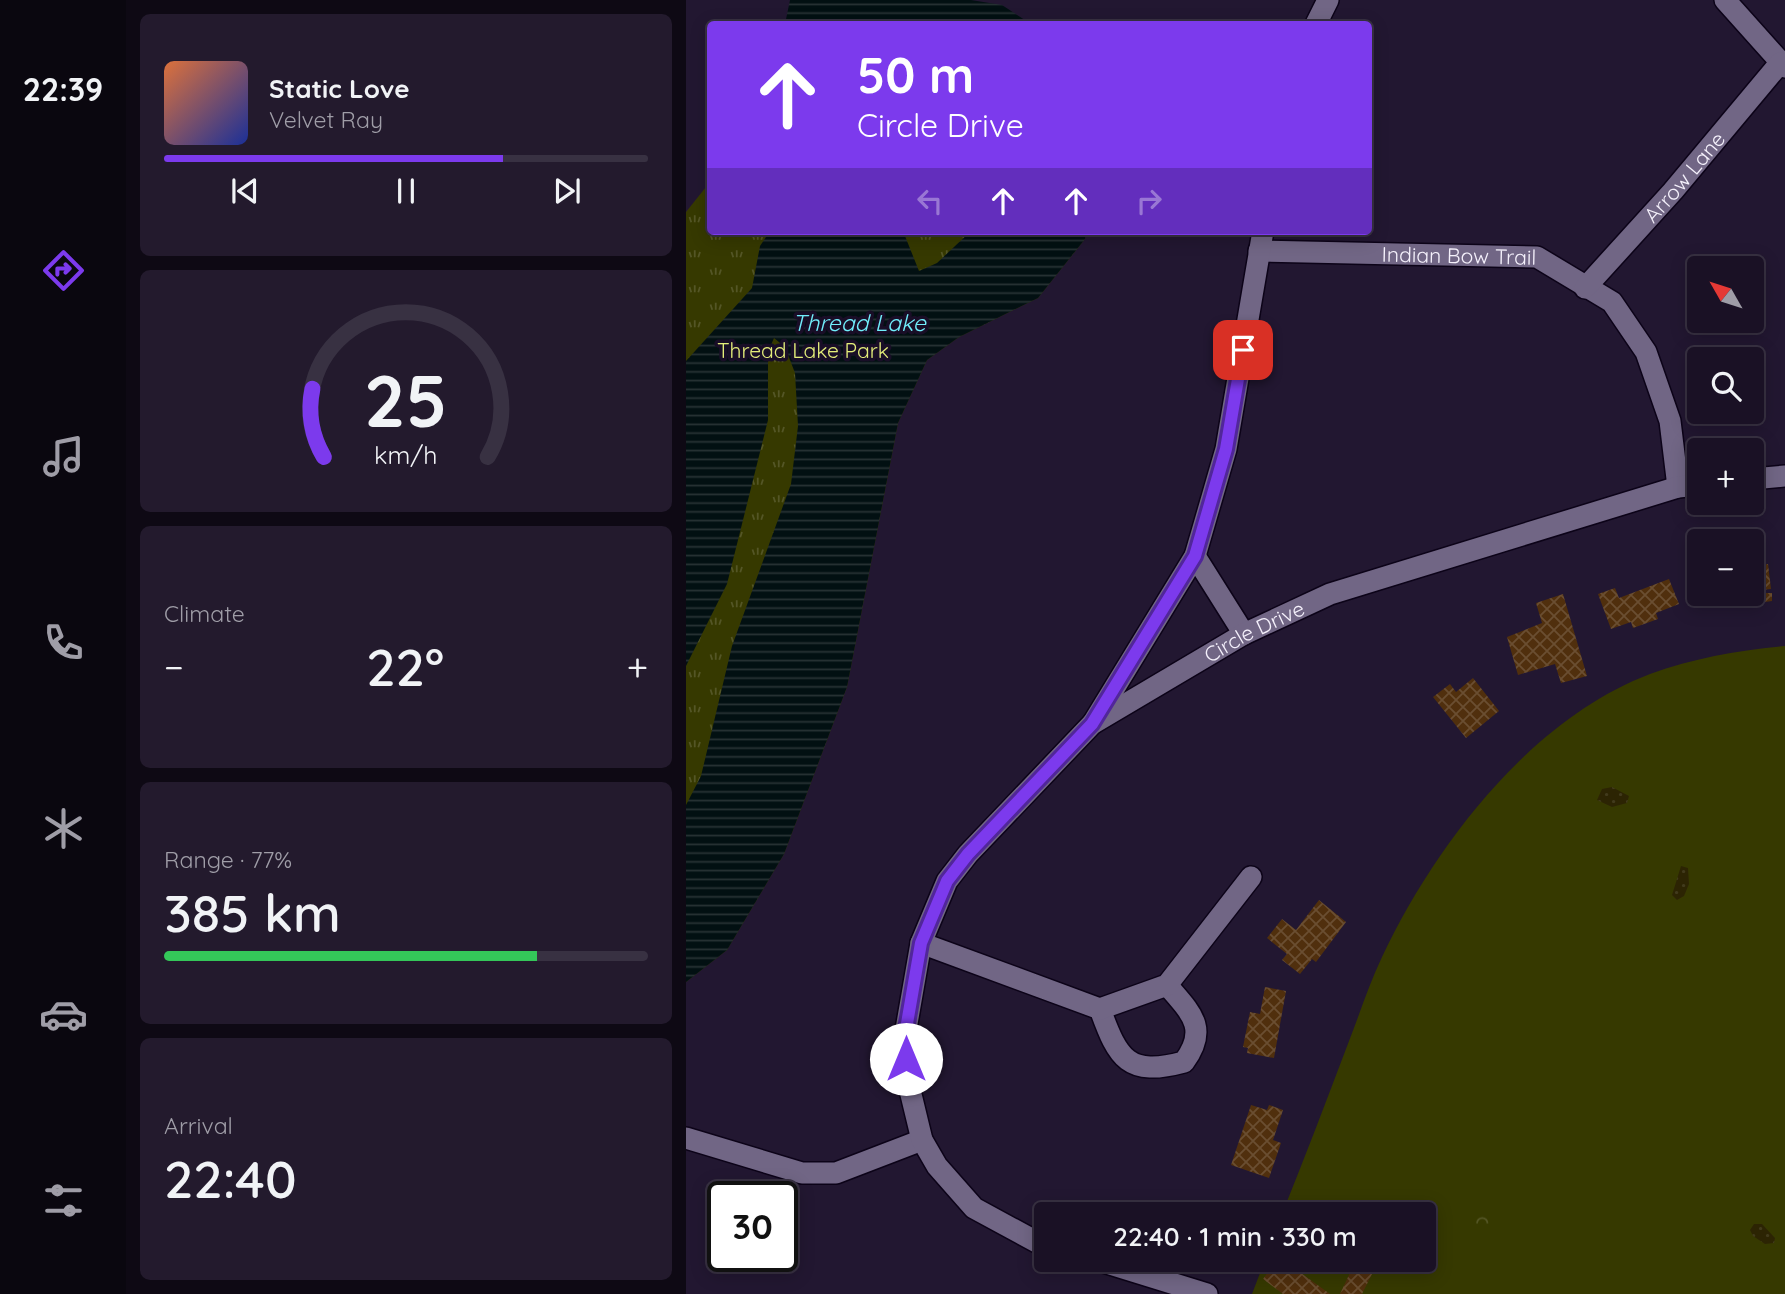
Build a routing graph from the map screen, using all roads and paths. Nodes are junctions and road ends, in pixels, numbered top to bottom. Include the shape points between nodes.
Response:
1 (1328, 0) edge
2 (1725, 0) edge
3 (1317, 21) edge
4 (1782, 65) edge
5 (1261, 241) edge
6 (1585, 288) junction
7 (1785, 476) edge
8 (1764, 478) edge
9 (1687, 479) edge
10 (1687, 487) edge
11 (1195, 556) junction
12 (1244, 634) junction
13 (1092, 724) junction
14 (1251, 877) dead end
15 (921, 943) junction
16 (1167, 985) junction
17 (1100, 1009) junction
18 (686, 1138) edge
19 (922, 1140) junction
20 (1034, 1240) edge
21 (1136, 1272) edge
22 (1207, 1294) edge

1 - 3 street
2 - 4 street
4 - 6 street, Arrow Lane
5 - 6 street, Indian Bow Trail via 1537,257 1558,266
5 - 11 street via 1226,449
6 - 9 street, Indian Bow Trail via 1612,302 1646,352
7 - 8 street
10 - 12 street, Circle Drive via 1330,594
11 - 12 street
11 - 13 street
12 - 13 street, Circle Drive
13 - 15 street, Circle Drive via 968,854 947,881
14 - 16 street
15 - 17 street
15 - 19 street, Circle Drive via 905,1035 908,1082
16 - 17 street
16 - 17 street via 1198,1027 1197,1045 1184,1062 1146,1069 1132,1063 1113,1046
18 - 19 street via 802,1173 836,1172
19 - 20 street, Circle Drive via 937,1166 974,1208
21 - 22 street

